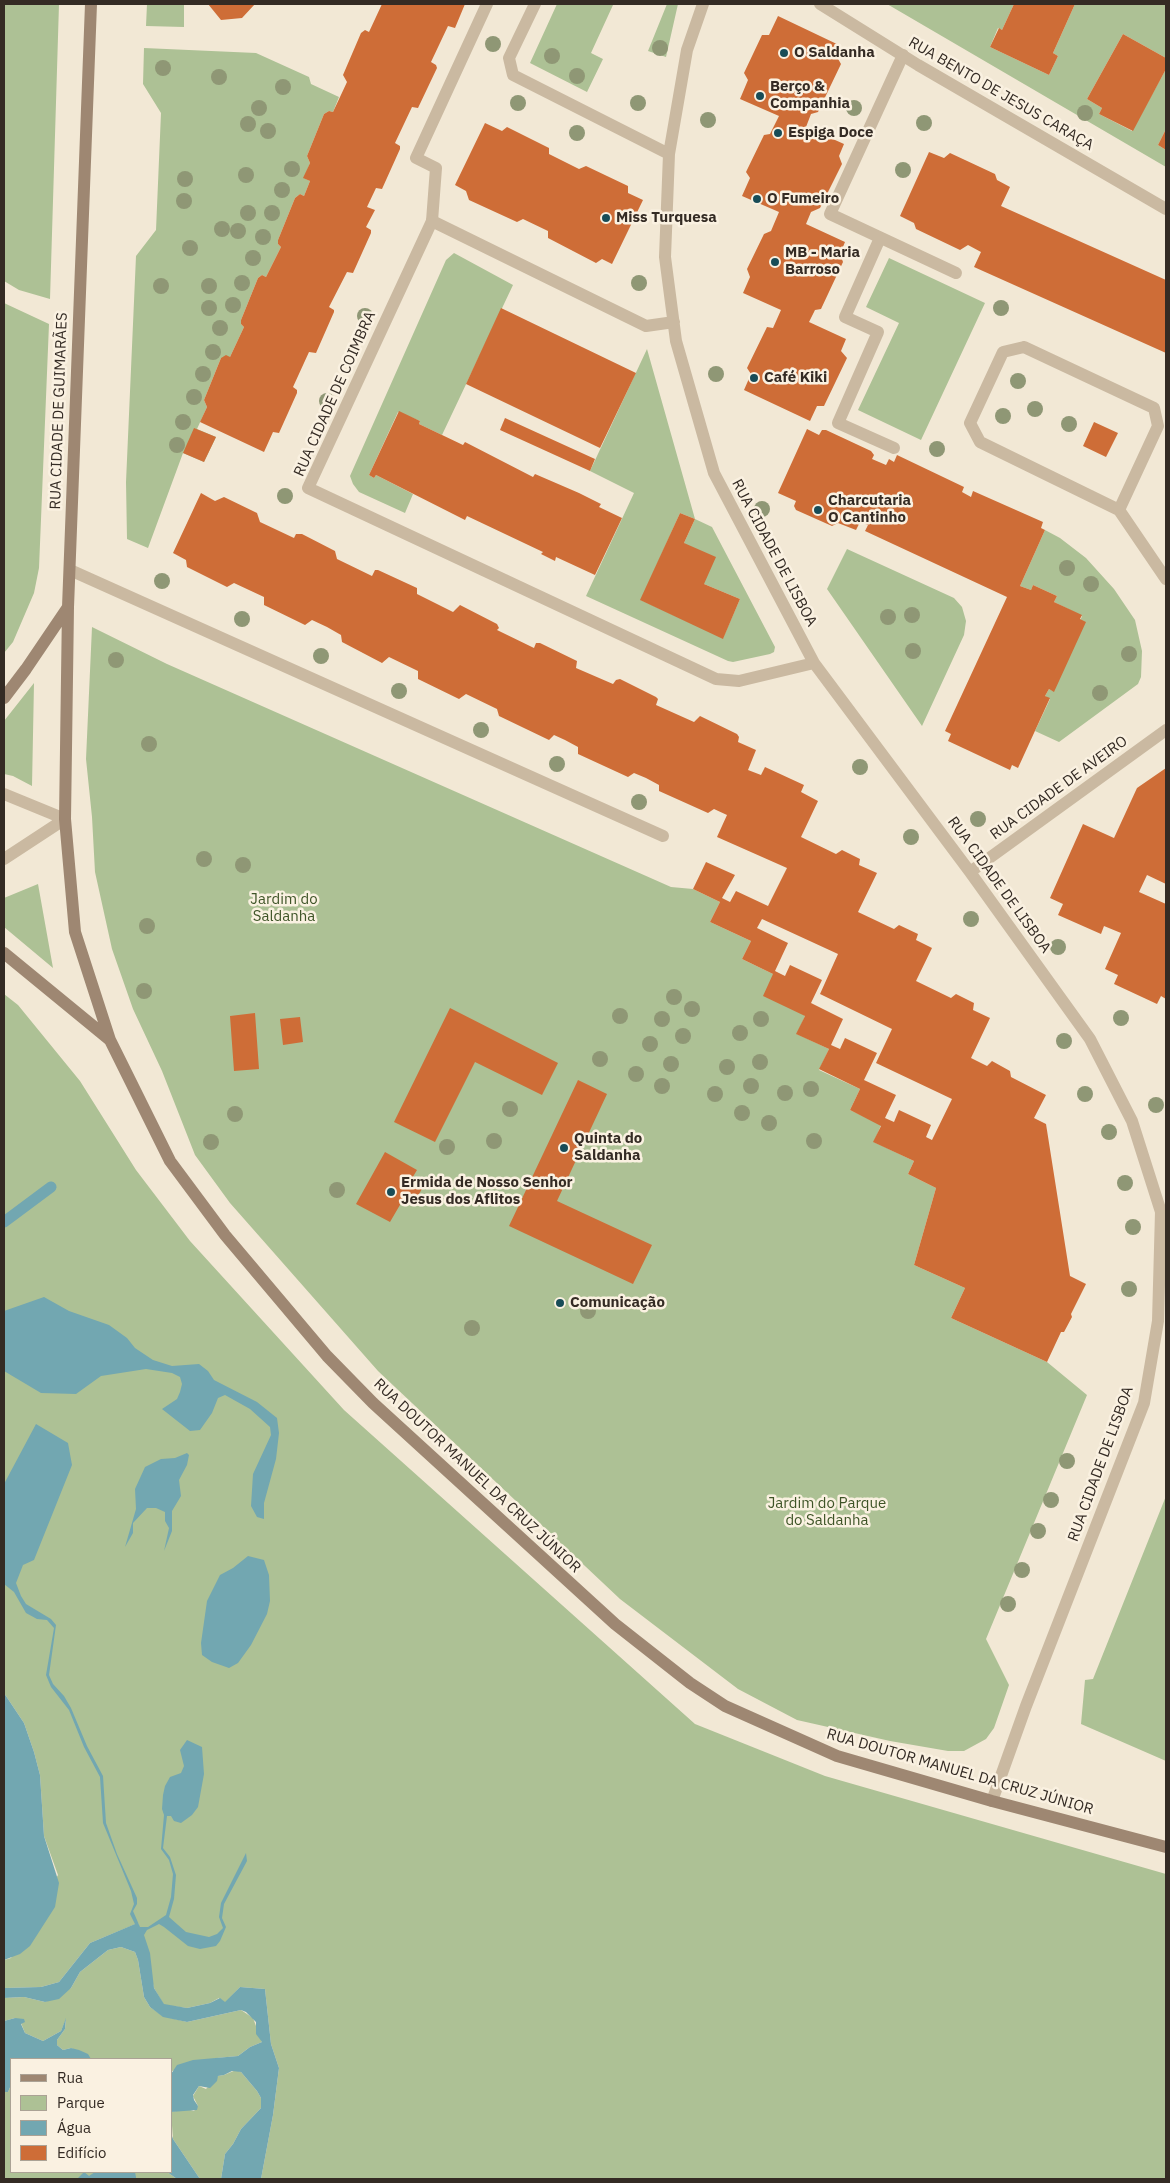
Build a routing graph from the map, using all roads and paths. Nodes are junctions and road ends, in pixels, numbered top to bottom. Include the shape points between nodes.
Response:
1 (91, 4) edge
2 (487, 4) edge
3 (535, 4) edge
4 (703, 4) edge
5 (820, 4) edge
6 (902, 55) junction
7 (669, 154) junction
8 (1166, 209) edge
9 (432, 221) junction
10 (880, 238) junction
11 (956, 273) dead end
12 (674, 322) junction
13 (894, 448) dead end
14 (1119, 510) junction
15 (70, 570) junction
16 (1166, 579) edge
17 (68, 607) junction
18 (814, 663) junction
19 (4, 698) edge
20 (1166, 730) edge
21 (4, 794) edge
22 (65, 819) junction
23 (663, 836) dead end
24 (4, 859) edge
25 (970, 872) junction
26 (4, 953) edge
27 (110, 1040) junction
28 (1164, 1212) edge
29 (992, 1801) junction
30 (1166, 1847) edge

1 - 15 main road, RUA CIDADE DE GUIMARÃES
2 - 9 street via 416,158 436,168
3 - 7 street via 510,58 513,75
4 - 7 street, RUA CIDADE DE LISBOA via 687,50
5 - 6 street, RUA BENTO DE JESUS CARAÇA
6 - 8 street, RUA BENTO DE JESUS CARAÇA
6 - 10 street via 830,214
7 - 12 street, RUA CIDADE DE LISBOA via 665,257
9 - 12 street via 646,326
9 - 18 street, RUA CIDADE DE COIMBRA via 308,488 716,679 739,681
10 - 11 street
10 - 13 street via 845,317 878,332 838,423
12 - 18 street, RUA CIDADE DE LISBOA via 676,341 714,474
14 - 14 street via 1158,426 1154,408 1024,347 1003,352 970,423 980,442
14 - 16 street
15 - 17 main road, RUA CIDADE DE GUIMARÃES
15 - 23 street
17 - 19 main road
17 - 22 main road, RUA CIDADE DE GUIMARÃES
18 - 25 street, RUA CIDADE DE LISBOA
20 - 25 street, RUA CIDADE DE AVEIRO
21 - 22 street
22 - 24 street
22 - 27 main road, RUA DOUTOR MANUEL DA CRUZ JÚNIOR via 75,932
25 - 28 street, RUA CIDADE DE LISBOA via 1090,1039 1132,1121
26 - 27 main road
27 - 29 main road, RUA DOUTOR MANUEL DA CRUZ JÚNIOR via 170,1161 225,1235 327,1356 373,1403 615,1624 690,1683 725,1706 762,1724 836,1756
28 - 29 street, RUA CIDADE DE LISBOA via 1158,1321 1144,1403
29 - 30 main road, RUA DOUTOR MANUEL DA CRUZ JÚNIOR

